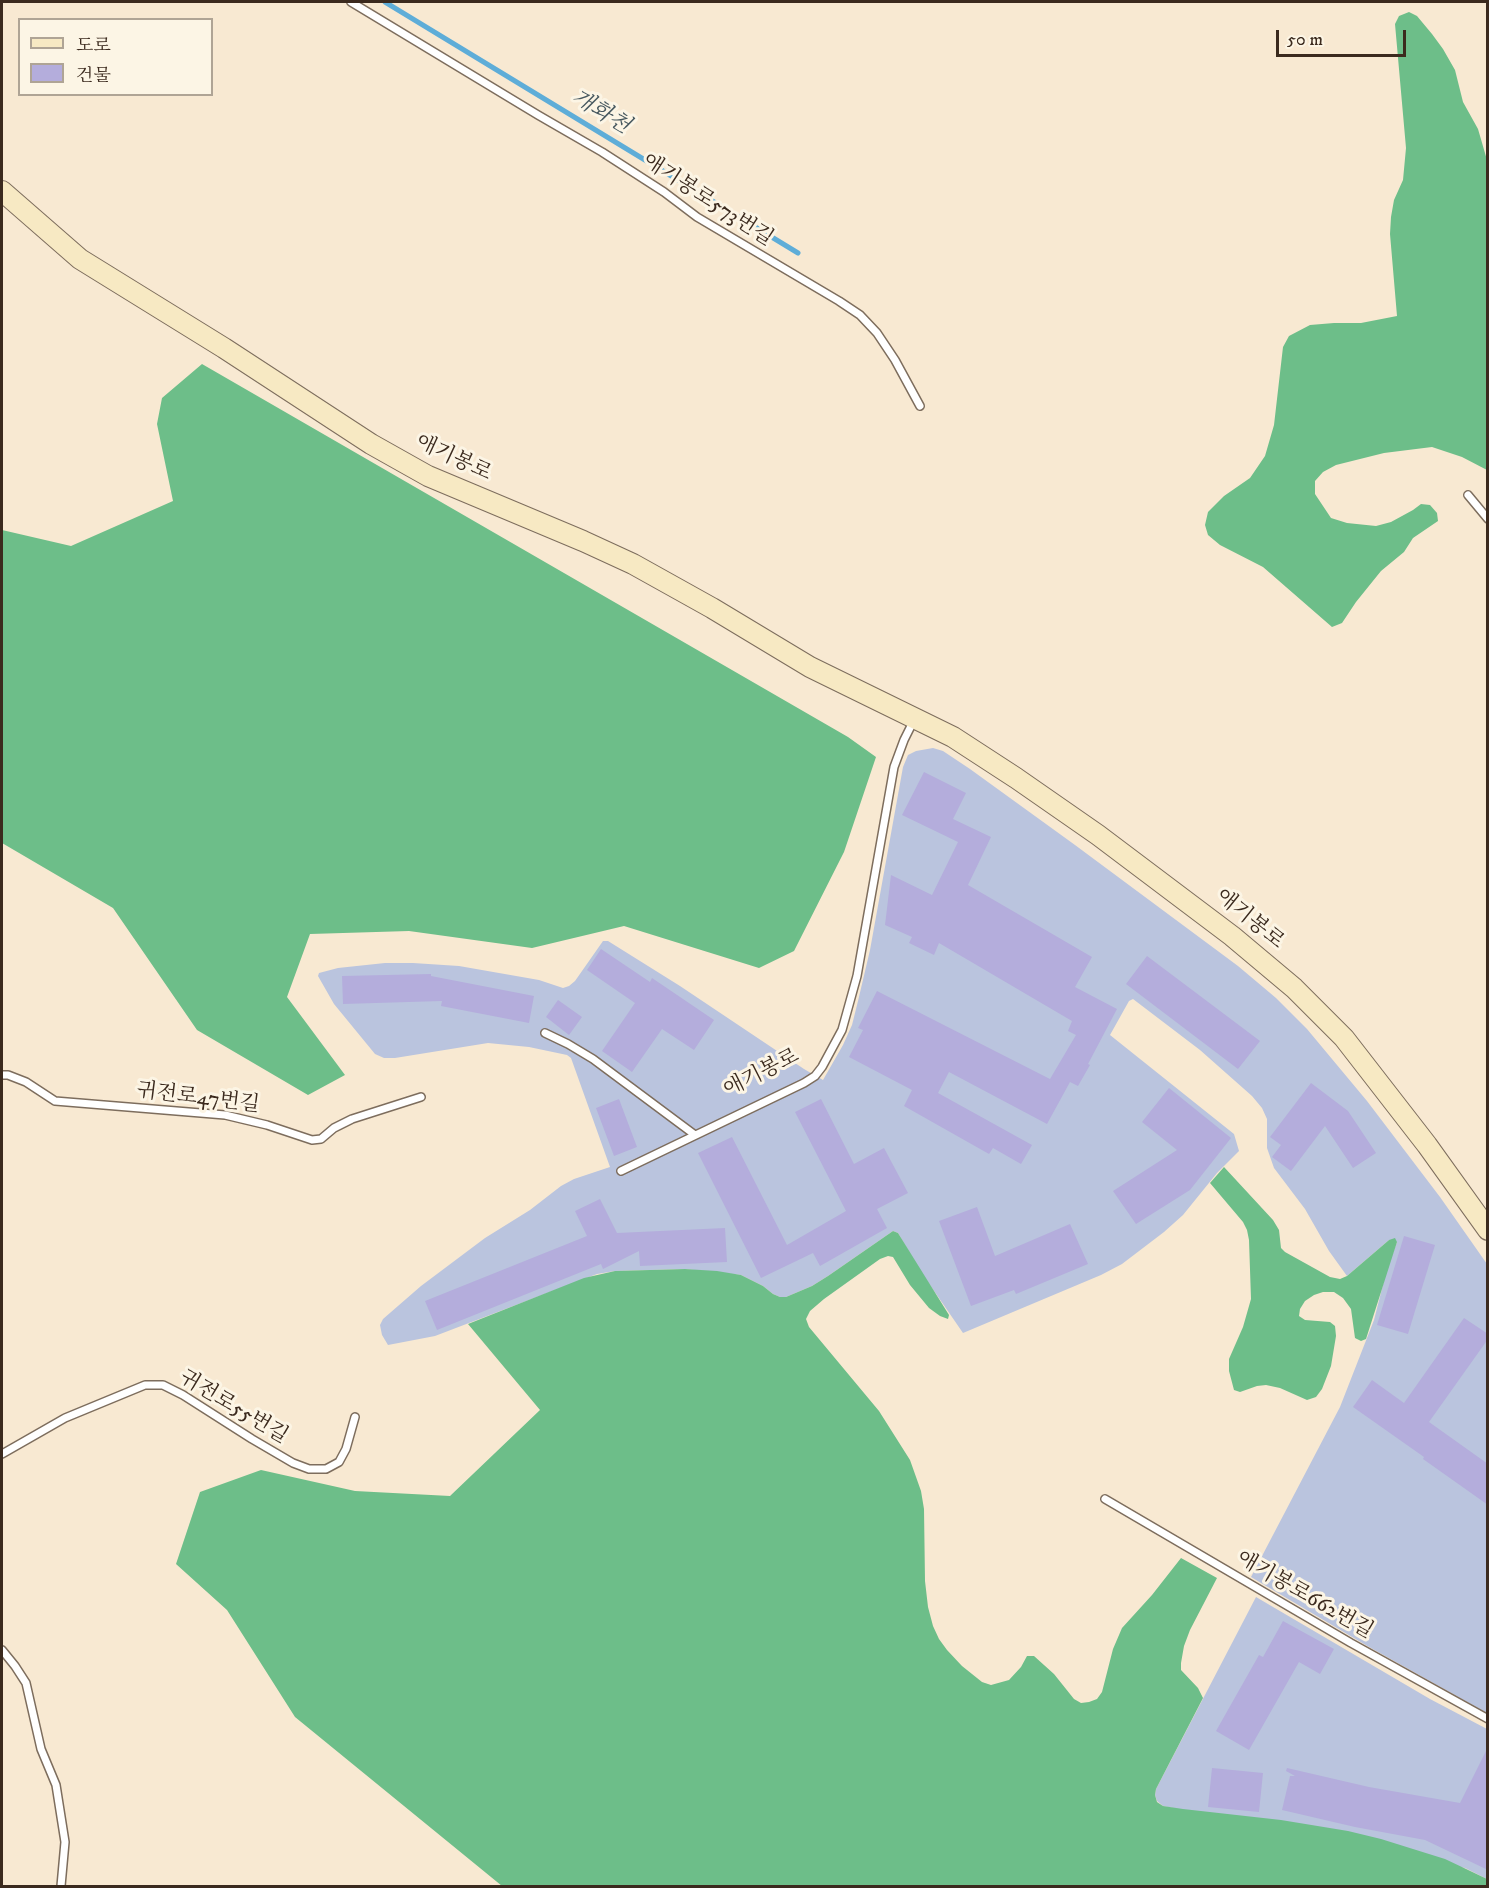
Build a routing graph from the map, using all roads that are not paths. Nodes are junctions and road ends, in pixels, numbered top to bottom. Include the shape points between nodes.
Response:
1 (351, 2) edge
2 (2, 191) edge
3 (921, 406) dead end
4 (1468, 495) dead end
5 (1488, 519) edge
6 (916, 718) junction
7 (544, 1033) dead end
8 (2, 1075) edge
9 (421, 1097) dead end
10 (694, 1135) junction
11 (621, 1171) dead end
12 (1488, 1230) edge
13 (355, 1417) dead end
14 (2, 1454) edge
15 (1105, 1499) dead end
16 (2, 1650) edge
17 (1488, 1719) edge
18 (61, 1887) edge

1 - 3 lane, 애기봉로573번길 via 602,152 697,217 860,315 877,333
2 - 6 main road, 애기봉로 via 80,259 371,444 428,476 633,564 810,667
4 - 5 lane
6 - 10 lane, 애기봉로 via 894,766 857,976 842,1030 814,1076
6 - 12 main road, 애기봉로 via 953,737 1098,835 1294,988 1344,1038
7 - 10 lane via 593,1059
8 - 9 lane, 귀전로47번길 via 27,1082 55,1101 225,1115 312,1140 321,1139 352,1119
10 - 11 lane, 애기봉로
13 - 14 lane, 귀전로55번길 via 339,1462 326,1469 309,1469 183,1395 162,1385 145,1385 65,1418
15 - 17 lane, 애기봉로662번길
16 - 18 lane via 26,1683 41,1749 56,1785 65,1842

